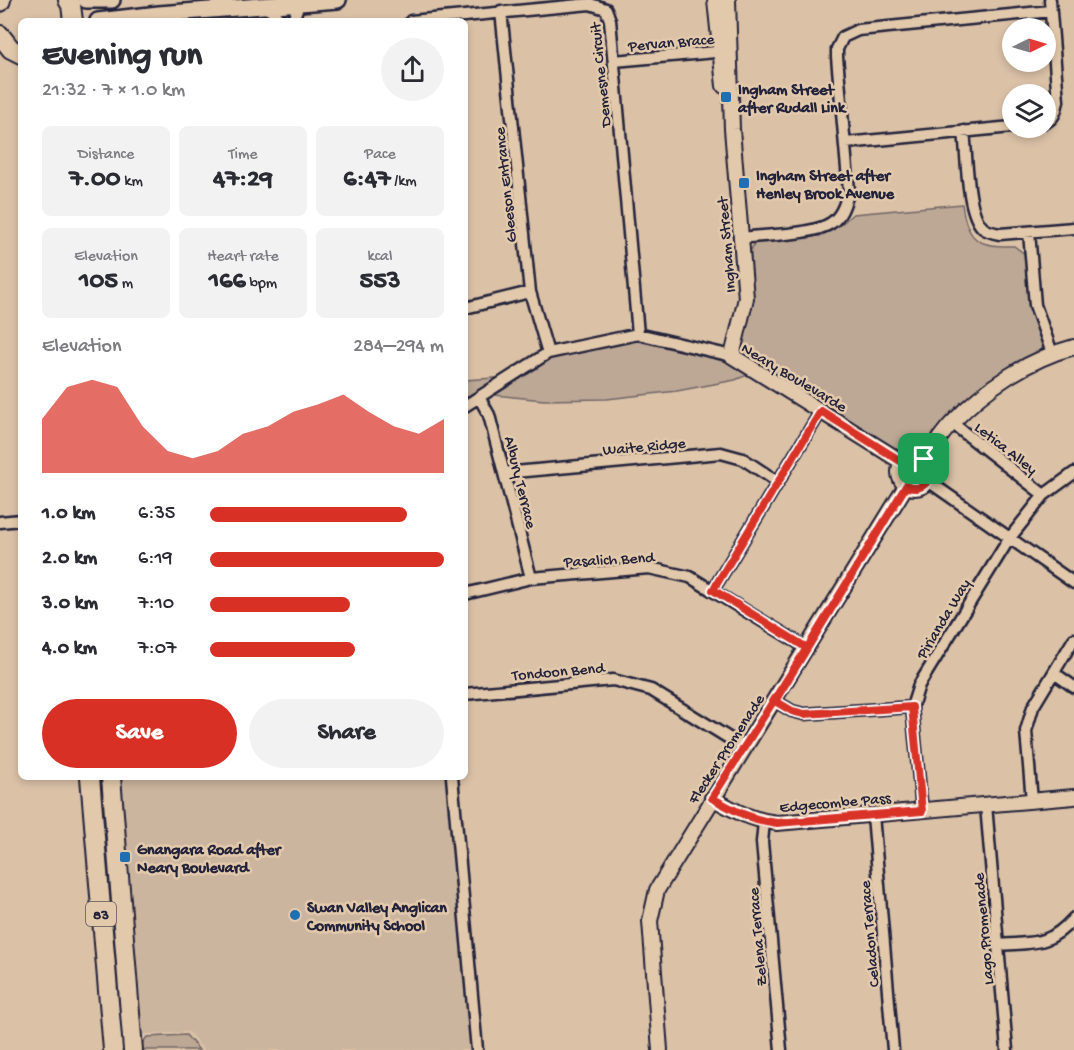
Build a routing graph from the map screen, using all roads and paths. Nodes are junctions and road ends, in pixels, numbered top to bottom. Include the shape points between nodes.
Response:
1 (68, 0) edge
2 (86, 0) edge
3 (112, 0) edge
4 (338, 0) edge
5 (716, 0) edge
6 (728, 0) edge
7 (299, 3) junction
8 (1051, 5) edge
9 (262, 6) junction
10 (501, 11) junction
11 (73, 18) edge
12 (131, 18) edge
13 (278, 18) edge
14 (294, 18) edge
15 (438, 18) edge
16 (725, 51) junction
17 (614, 61) junction
18 (1056, 113) edge
19 (1002, 128) edge
20 (964, 131) junction
21 (846, 143) junction
22 (1074, 228) edge
23 (1029, 232) junction
24 (741, 238) junction
25 (530, 292) junction
26 (468, 307) edge
27 (638, 334) junction
28 (1074, 347) edge
29 (548, 353) junction
30 (1052, 353) junction
31 (732, 356) junction
32 (479, 397) junction
33 (468, 404) edge
34 (821, 411) junction
35 (952, 423) junction
36 (924, 459) junction
37 (902, 462) junction
38 (504, 473) junction
39 (1074, 473) edge
40 (928, 481) junction
41 (778, 482) junction
42 (906, 486) junction
43 (1044, 495) junction
44 (18, 520) edge
45 (0, 522) edge
46 (1009, 539) junction
47 (531, 578) junction
48 (1074, 583) edge
49 (713, 590) junction
50 (468, 593) edge
51 (1074, 639) edge
52 (807, 648) junction
53 (1054, 673) junction
54 (1074, 687) edge
55 (468, 694) edge
56 (775, 701) junction
57 (912, 707) junction
58 (745, 748) junction
59 (90, 780) edge
60 (111, 780) edge
61 (452, 780) edge
62 (1074, 797) edge
63 (712, 798) junction
64 (1032, 801) junction
65 (986, 805) junction
66 (922, 811) junction
67 (873, 815) junction
68 (764, 822) junction
69 (1074, 918) edge
70 (998, 945) junction
71 (112, 1050) edge
72 (133, 1050) edge
73 (477, 1050) edge
74 (660, 1050) edge
75 (781, 1050) edge
76 (894, 1050) edge
77 (1007, 1050) edge

1 - 11 main road
2 - 3 main road
4 - 7 main road
5 - 16 street, Ingham Street
6 - 16 street, Ingham Street
7 - 9 main road
7 - 14 street
8 - 18 street
8 - 21 street via 848,34 839,43 837,57
9 - 12 main road
9 - 13 street
10 - 15 street, Demesne Circuit
10 - 17 street, Demesne Circuit via 590,4 606,9
10 - 25 street, Gleeson Entrance
16 - 17 street, Pervan Brace
16 - 24 street, Ingham Street
17 - 27 street, Demesne Circuit
19 - 20 street
20 - 21 street
20 - 23 street via 973,210 978,221 991,232
21 - 24 street via 849,191 843,210 831,223 816,230
22 - 23 street
23 - 30 street via 1035,305
24 - 31 street, Ingham Street via 746,298
25 - 26 street
25 - 29 street, Gleeson Entrance
27 - 29 street, Neary Boulevarde
27 - 31 street, Neary Boulevarde
28 - 30 street
29 - 32 street, Neary Boulevarde
30 - 35 street via 1007,378
31 - 34 street, Neary Boulevarde
32 - 33 street, Neary Boulevarde
32 - 38 street, Albury Terrace via 489,416
34 - 37 street, Neary Boulevarde
34 - 41 street
35 - 36 street
35 - 43 street, Letica Alley
36 - 37 street via 915,456
36 - 40 street via 931,472
37 - 42 street via 899,477
38 - 41 street, Waite Ridge via 721,453 743,459
38 - 47 street, Albury Terrace
39 - 43 street, Pirianda Way
40 - 42 street via 920,488
40 - 46 street
41 - 49 street
42 - 52 street, Flecker Promenade
43 - 46 street, Pirianda Way
44 - 45 street
46 - 48 street
46 - 57 street, Pirianda Way via 919,685
47 - 49 street, Pasalich Bend via 649,568 690,577
47 - 50 street, Pasalich Bend
49 - 52 street, Pasalich Bend
51 - 53 street
52 - 56 street, Flecker Promenade
53 - 54 street
53 - 64 street via 1033,707 1026,731
55 - 58 street, Tondoon Bend via 613,680 651,690
56 - 57 street via 804,714
56 - 58 street, Flecker Promenade
57 - 66 street, Pirianda Way
58 - 63 street, Flecker Promenade
59 - 71 main road, 83
60 - 72 main road, 83
61 - 73 street
62 - 64 street, Edgecombe Pass
63 - 68 street, Edgecombe Pass
63 - 74 street, Flecker Promenade via 657,890 650,921
64 - 65 street, Edgecombe Pass
65 - 66 street, Edgecombe Pass
65 - 70 street, Lago Promenade
66 - 67 street, Edgecombe Pass
67 - 68 street, Edgecombe Pass
67 - 76 street, Celadon Terrace
68 - 75 street, Zelena Terrace via 762,842
69 - 70 street via 1053,938
70 - 77 street, Lago Promenade

